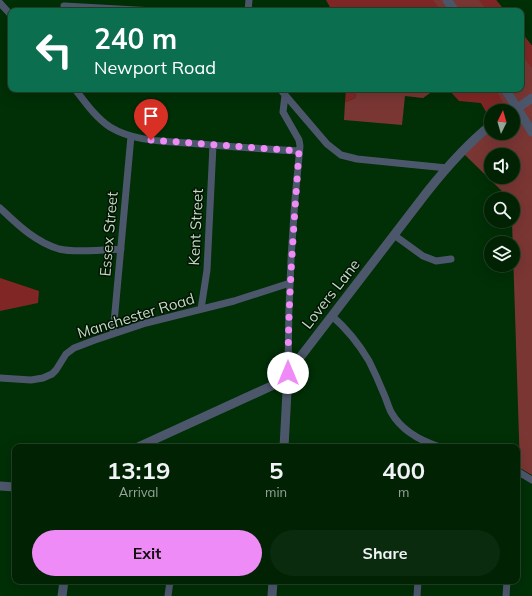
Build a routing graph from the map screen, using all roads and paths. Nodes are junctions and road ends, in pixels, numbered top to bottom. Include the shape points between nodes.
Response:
1 (0, 4) edge
2 (64, 6) edge
3 (100, 8) edge
4 (8, 12) edge
5 (78, 92) edge
6 (283, 92) edge
7 (507, 92) edge
8 (529, 100) edge
9 (520, 106) edge
10 (484, 131) edge
11 (532, 132) edge
12 (131, 136) junction
13 (213, 145) junction
14 (299, 151) junction
15 (447, 168) junction
16 (0, 208) edge
17 (394, 235) junction
18 (121, 249) junction
19 (451, 259) dead end
20 (290, 283) junction
21 (201, 310) junction
22 (332, 316) junction
23 (113, 334) junction
24 (288, 373) junction
25 (0, 378) edge
26 (145, 444) edge
27 (284, 444) edge
28 (427, 444) edge
29 (520, 473) edge
30 (532, 480) edge
31 (0, 486) edge
32 (12, 487) edge
33 (64, 584) edge
34 (170, 584) edge
35 (273, 584) edge
36 (418, 584) edge
37 (507, 584) edge
38 (62, 596) edge
39 (168, 596) edge
40 (272, 596) edge
41 (417, 596) edge
42 (506, 596) edge

1 - 4 street
2 - 3 street
5 - 12 street via 102,121
6 - 14 street via 283,112 299,140
6 - 15 street via 327,144 341,155 357,159
7 - 11 street
8 - 9 street
10 - 15 street, Lovers Lane
12 - 13 street
12 - 18 street, Essex Street
13 - 14 street
13 - 21 street, Kent Street via 207,270
14 - 20 street
15 - 17 street, Lovers Lane
16 - 18 street via 29,234 59,249
17 - 19 street via 423,256 436,261
17 - 22 street, Lovers Lane
18 - 23 street, Essex Street
20 - 21 street, Manchester Road
20 - 24 street
21 - 23 street, Manchester Road
22 - 24 street, Lovers Lane
22 - 28 street via 358,344 369,362 391,412 400,425
23 - 25 street, Manchester Road via 74,348 48,377 31,380
24 - 26 street, Lovers Lane via 278,383
24 - 27 street
29 - 30 street
31 - 32 street
33 - 38 street
34 - 39 street
35 - 40 street
36 - 41 street
37 - 42 street

